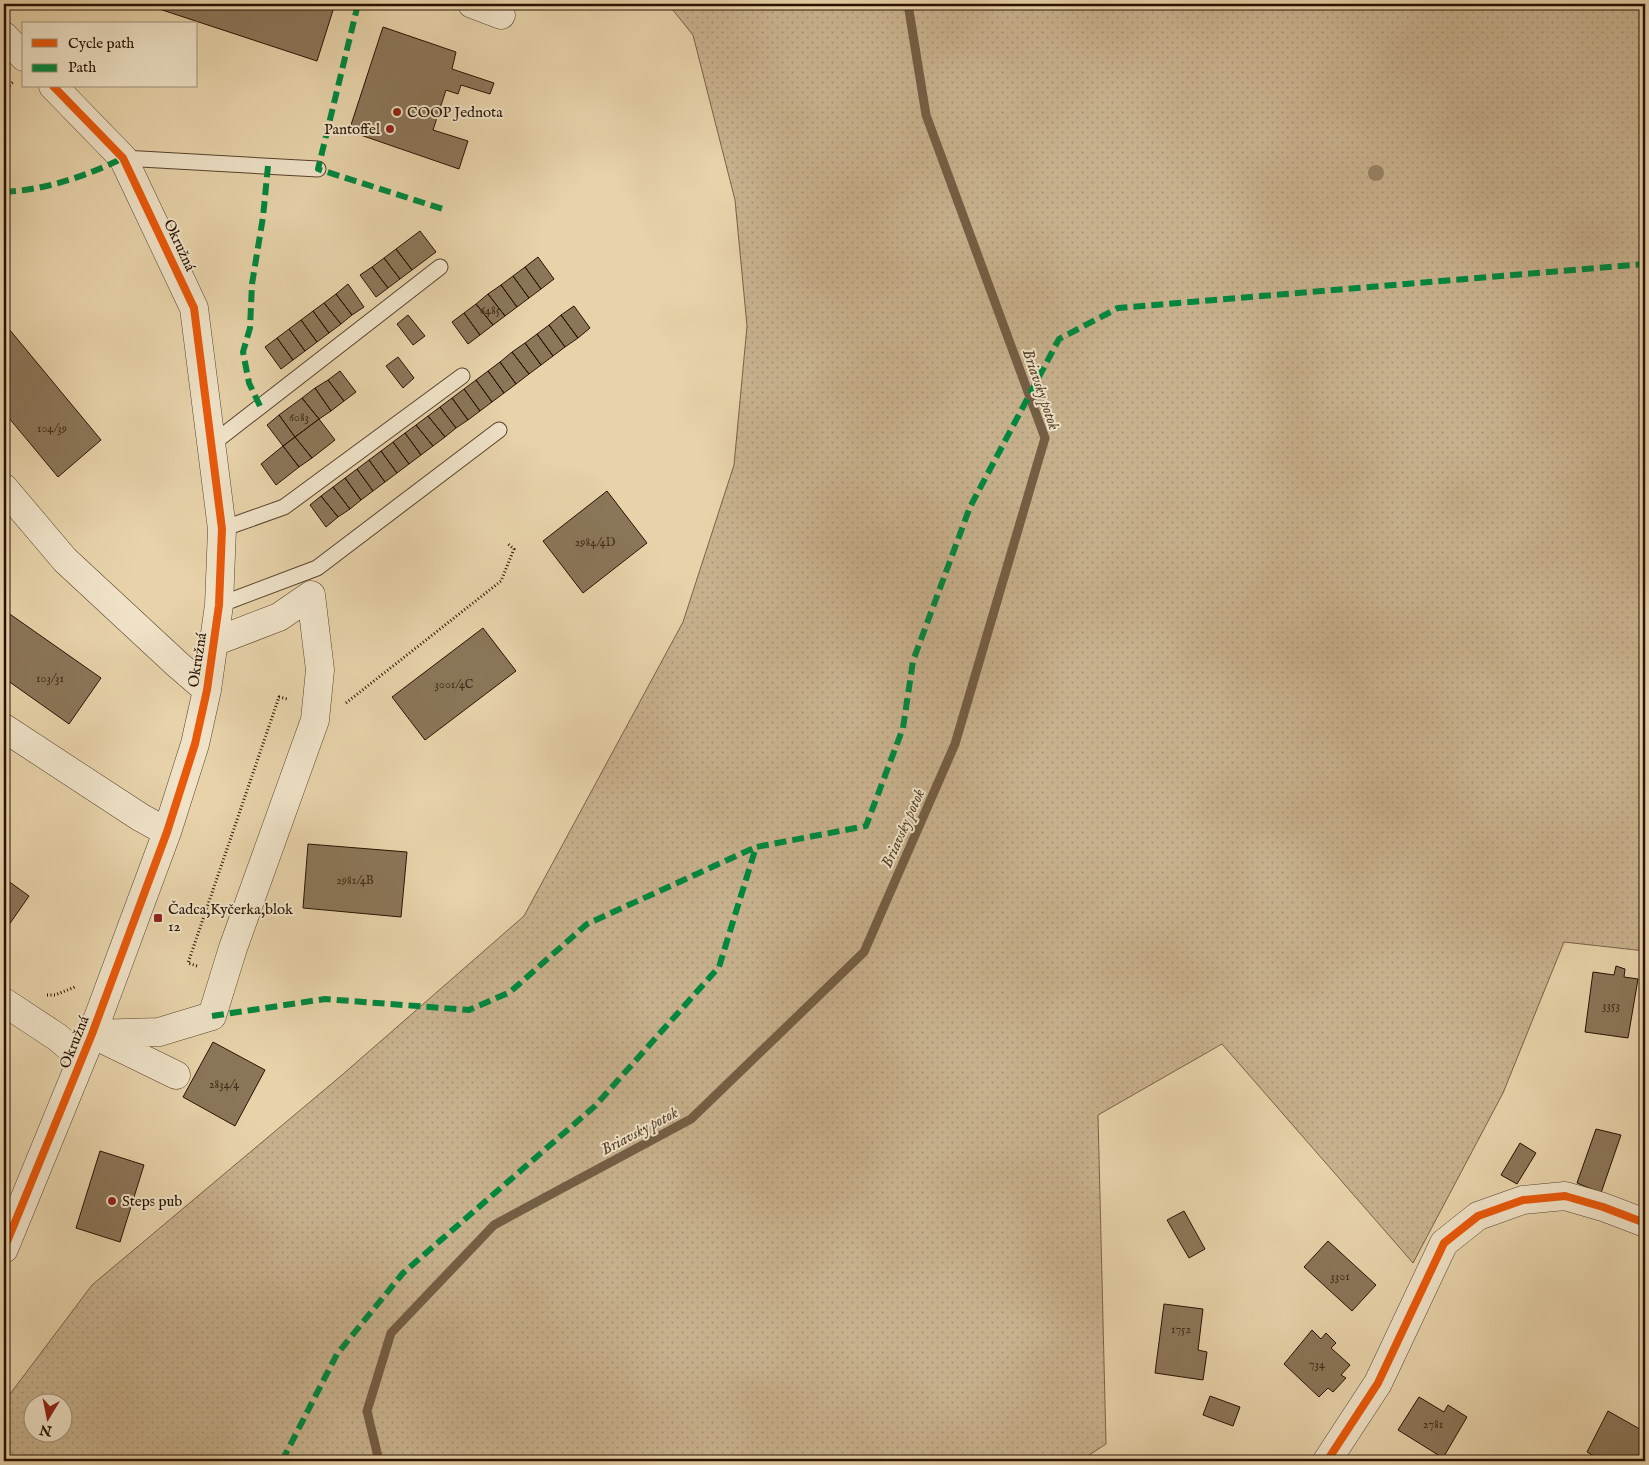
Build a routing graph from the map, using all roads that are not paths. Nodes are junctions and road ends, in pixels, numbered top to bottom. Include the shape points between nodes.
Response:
1 (472, 4) edge
2 (501, 15) dead end
3 (4, 36) edge
4 (19, 69) edge
5 (55, 88) edge
6 (123, 158) junction
7 (318, 169) dead end
8 (440, 267) dead end
9 (462, 376) dead end
10 (499, 430) dead end
11 (212, 444) junction
12 (4, 488) edge
13 (222, 529) junction
14 (219, 605) junction
15 (214, 642) junction
16 (207, 690) junction
17 (4, 728) edge
18 (167, 832) junction
19 (4, 1002) edge
20 (87, 1046) junction
21 (176, 1075) dead end
22 (1645, 1224) edge
23 (4, 1249) edge
24 (1327, 1461) edge

1 - 2 street
3 - 4 street
5 - 6 street, Okružná
6 - 7 lane
6 - 11 street, Okružná via 194,308
8 - 11 lane
9 - 13 lane via 284,507
10 - 14 lane via 317,568
11 - 13 street, Okružná
12 - 16 street via 65,560
13 - 14 street, Okružná
14 - 15 street, Okružná
15 - 16 street, Okružná
15 - 20 street via 279,617 311,595 320,670 315,720 233,948 212,1016 159,1032
16 - 18 street, Okružná via 195,744
17 - 18 street
18 - 20 street, Okružná
19 - 20 street via 57,1037
20 - 21 street
20 - 23 street, Okružná
22 - 24 street via 1565,1196 1523,1200 1478,1216 1444,1243 1378,1383

